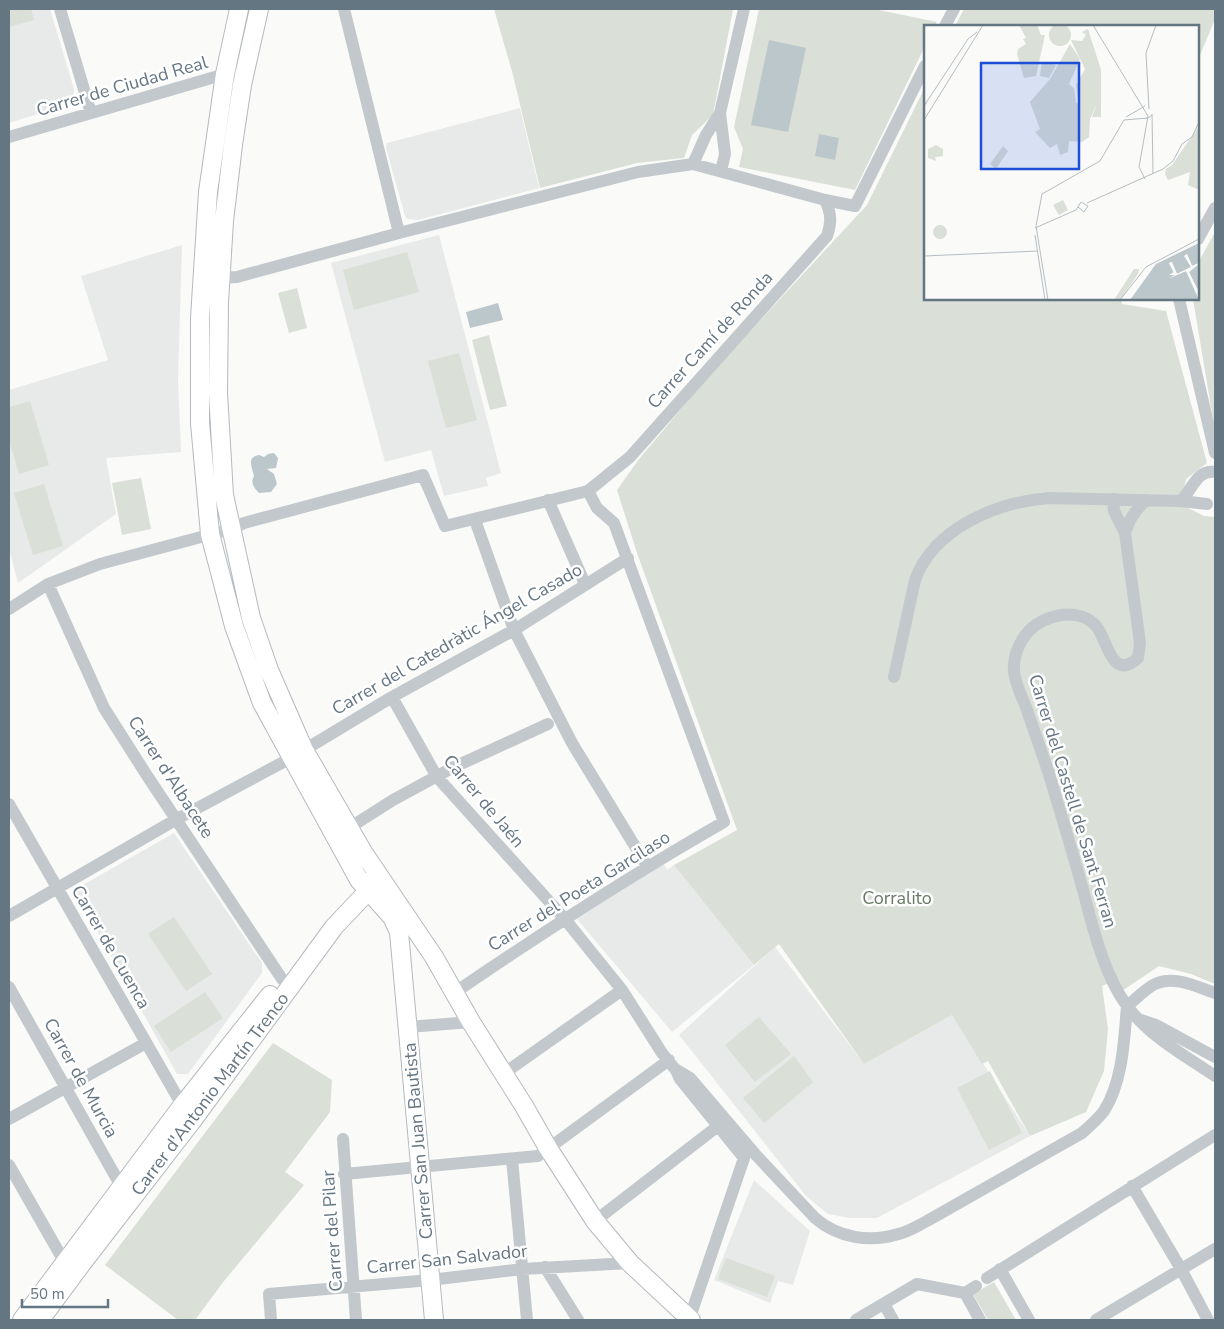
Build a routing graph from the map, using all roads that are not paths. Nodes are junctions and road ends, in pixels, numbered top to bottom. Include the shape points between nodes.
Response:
1 (60, 9) edge
2 (239, 9) edge
3 (259, 9) edge
4 (344, 9) edge
5 (744, 9) edge
6 (952, 9) edge
7 (945, 25) edge
8 (246, 68) junction
9 (924, 68) edge
10 (225, 74) junction
11 (90, 113) junction
12 (720, 113) junction
13 (9, 137) edge
14 (693, 164) junction
15 (721, 171) junction
16 (824, 200) junction
17 (208, 203) junction
18 (1215, 208) edge
19 (399, 233) junction
20 (1199, 237) edge
21 (220, 278) junction
22 (1179, 300) edge
23 (1215, 451) edge
24 (1209, 472) edge
25 (1195, 483) junction
26 (588, 490) junction
27 (1113, 499) junction
28 (548, 500) junction
29 (1146, 500) junction
30 (1181, 500) junction
31 (1211, 504) edge
32 (475, 520) junction
33 (231, 529) junction
34 (1125, 533) junction
35 (210, 534) junction
36 (628, 558) junction
37 (48, 584) junction
38 (586, 584) junction
39 (9, 609) edge
40 (514, 630) junction
41 (894, 677) dead end
42 (392, 697) junction
43 (548, 724) dead end
44 (298, 754) junction
45 (437, 777) junction
46 (9, 804) edge
47 (177, 819) junction
48 (349, 828) junction
49 (647, 866) junction
50 (368, 880) junction
51 (57, 889) junction
52 (9, 916) edge
53 (564, 918) junction
54 (434, 957) junction
55 (402, 962) junction
56 (282, 979) junction
57 (9, 986) edge
58 (622, 990) junction
59 (454, 993) junction
60 (1215, 993) edge
61 (1127, 1006) junction
62 (1139, 1020) junction
63 (471, 1022) junction
64 (408, 1027) junction
65 (146, 1043) junction
66 (1215, 1056) edge
67 (672, 1064) junction
68 (504, 1074) junction
69 (1215, 1076) edge
70 (66, 1088) junction
71 (187, 1113) junction
72 (9, 1119) edge
73 (718, 1126) junction
74 (1215, 1135) edge
75 (343, 1139) dead end
76 (548, 1148) junction
77 (512, 1159) junction
78 (9, 1165) edge
79 (421, 1166) junction
80 (344, 1174) junction
81 (1132, 1186) junction
82 (122, 1188) junction
83 (595, 1221) junction
84 (1215, 1249) edge
85 (630, 1262) junction
86 (65, 1263) junction
87 (545, 1267) junction
88 (522, 1268) junction
89 (1000, 1269) junction
90 (1180, 1269) junction
91 (988, 1278) dead end
92 (430, 1280) junction
93 (353, 1286) junction
94 (976, 1286) dead end
95 (965, 1293) junction
96 (884, 1304) junction
97 (22, 1320) edge
98 (40, 1320) edge
99 (271, 1320) edge
100 (356, 1320) edge
101 (434, 1320) edge
102 (527, 1320) edge
103 (578, 1320) edge
104 (690, 1320) edge
105 (856, 1320) edge
106 (892, 1320) edge
107 (980, 1320) edge
108 (1029, 1320) edge
109 (1096, 1320) edge
110 (1208, 1320) edge

1 - 11 street
2 - 10 street
3 - 8 street
4 - 19 street
5 - 12 street
6 - 7 street
8 - 10 street, Carrer de Ciudad Real
8 - 21 street via 233,145
9 - 16 street via 855,206
10 - 11 street, Carrer de Ciudad Real
10 - 17 street
11 - 13 street, Carrer de Ciudad Real
12 - 14 street
12 - 15 street via 725,154
14 - 15 street
14 - 19 street via 638,172
15 - 16 street
16 - 26 street, Carrer Camí de Ronda via 831,216 827,236 630,456
17 - 21 street via 213,220 212,270
17 - 35 street via 200,318 200,424
18 - 20 street
19 - 21 street via 237,278
21 - 33 street via 218,393 224,495
22 - 23 street
23 - 24 street
24 - 25 street
25 - 30 street
25 - 31 street via 1196,496
26 - 28 street
26 - 36 street via 597,508 614,523
27 - 29 street
27 - 34 street, Carrer del Castell de Sant Ferran via 1114,511
27 - 41 street via 1049,498 1012,504 980,516 940,542 914,580
28 - 32 street
28 - 38 street
29 - 30 street
29 - 34 street, Carrer del Castell de Sant Ferran via 1134,510
30 - 31 street
32 - 33 street via 445,526 423,475
32 - 40 street
33 - 35 street
33 - 44 street via 251,618
34 - 61 street, Carrer del Castell de Sant Ferran via 1140,643 1138,658 1123,665 1116,662 1092,623 1077,616 1056,615 1041,621 1028,632 1020,643 1014,669 1054,789 1095,933 1110,974
35 - 37 street via 100,564
35 - 44 street via 234,626 262,703
36 - 38 street, Carrer del Catedràtic Ángel Casado
36 - 49 street, Carrer del Poeta Garcilaso via 724,822
37 - 39 street
37 - 47 street, Carrer d'Albacete via 104,708
38 - 40 street, Carrer del Catedràtic Ángel Casado
40 - 42 street, Carrer del Catedràtic Ángel Casado
40 - 49 street via 572,743
42 - 44 street, Carrer del Catedràtic Ángel Casado
42 - 45 street, Carrer de Jaén
43 - 45 street
44 - 47 street, Carrer del Catedràtic Ángel Casado
44 - 48 street
44 - 50 street via 333,830
45 - 48 street
45 - 53 street, Carrer de Jaén
46 - 51 street, Carrer de Cuenca
47 - 51 street, Carrer del Catedràtic Ángel Casado
47 - 56 street, Carrer d'Albacete
48 - 50 street
49 - 53 street, Carrer del Poeta Garcilaso
50 - 54 street via 402,909
50 - 55 street, Carrer San Juan Bautista via 399,932
50 - 56 street, Carrer d'Antonio Martín Trenco
50 - 71 street, Carrer d'Antonio Martín Trenco
51 - 52 street, Carrer del Catedràtic Ángel Casado
51 - 65 street, Carrer de Cuenca
53 - 58 street, Carrer de Jaén
53 - 59 street, Carrer del Poeta Garcilaso
54 - 55 street via 418,954
54 - 59 street
55 - 64 street, Carrer San Juan Bautista
56 - 71 street, Carrer d'Antonio Martín Trenco
57 - 70 street, Carrer de Murcia
58 - 67 street, Carrer de Jaén
58 - 68 street
59 - 63 street
60 - 61 street via 1180,981 1162,982 1153,985
61 - 62 street
61 - 67 street via 1117,1079 1108,1103 1094,1122 1082,1133 926,1222 887,1237 856,1238 821,1224 690,1078
62 - 66 street via 1156,1025
62 - 69 street via 1154,1035
63 - 64 street
63 - 68 street
64 - 79 street, Carrer San Juan Bautista
65 - 70 street
65 - 71 street, Carrer de Cuenca
67 - 73 street via 680,1079
67 - 76 street
68 - 76 street
70 - 72 street
70 - 82 street, Carrer de Murcia
71 - 82 street, Carrer d'Antonio Martín Trenco
71 - 98 street, Carrer d'Antonio Martín Trenco
73 - 83 street
73 - 104 street via 744,1158
74 - 81 street
75 - 80 street, Carrer del Pilar
76 - 77 street via 538,1156
76 - 83 street
77 - 79 street
77 - 88 street
78 - 86 street
79 - 80 street
79 - 92 street, Carrer San Juan Bautista
80 - 93 street, Carrer del Pilar
81 - 89 street
81 - 90 street
82 - 86 street, Carrer d'Antonio Martín Trenco
83 - 85 street
84 - 90 street
85 - 87 street, Carrer San Salvador
85 - 104 street
86 - 97 street, Carrer d'Antonio Martín Trenco
87 - 88 street, Carrer San Salvador
87 - 103 street
88 - 92 street, Carrer San Salvador
88 - 102 street
89 - 91 street
89 - 108 street
90 - 109 street
90 - 110 street
92 - 93 street, Carrer San Salvador
92 - 101 street, Carrer San Juan Bautista
93 - 99 street, Carrer San Salvador via 269,1294
93 - 100 street, Carrer del Pilar
94 - 95 street
95 - 96 street via 917,1284
95 - 107 street
96 - 105 street
96 - 106 street

